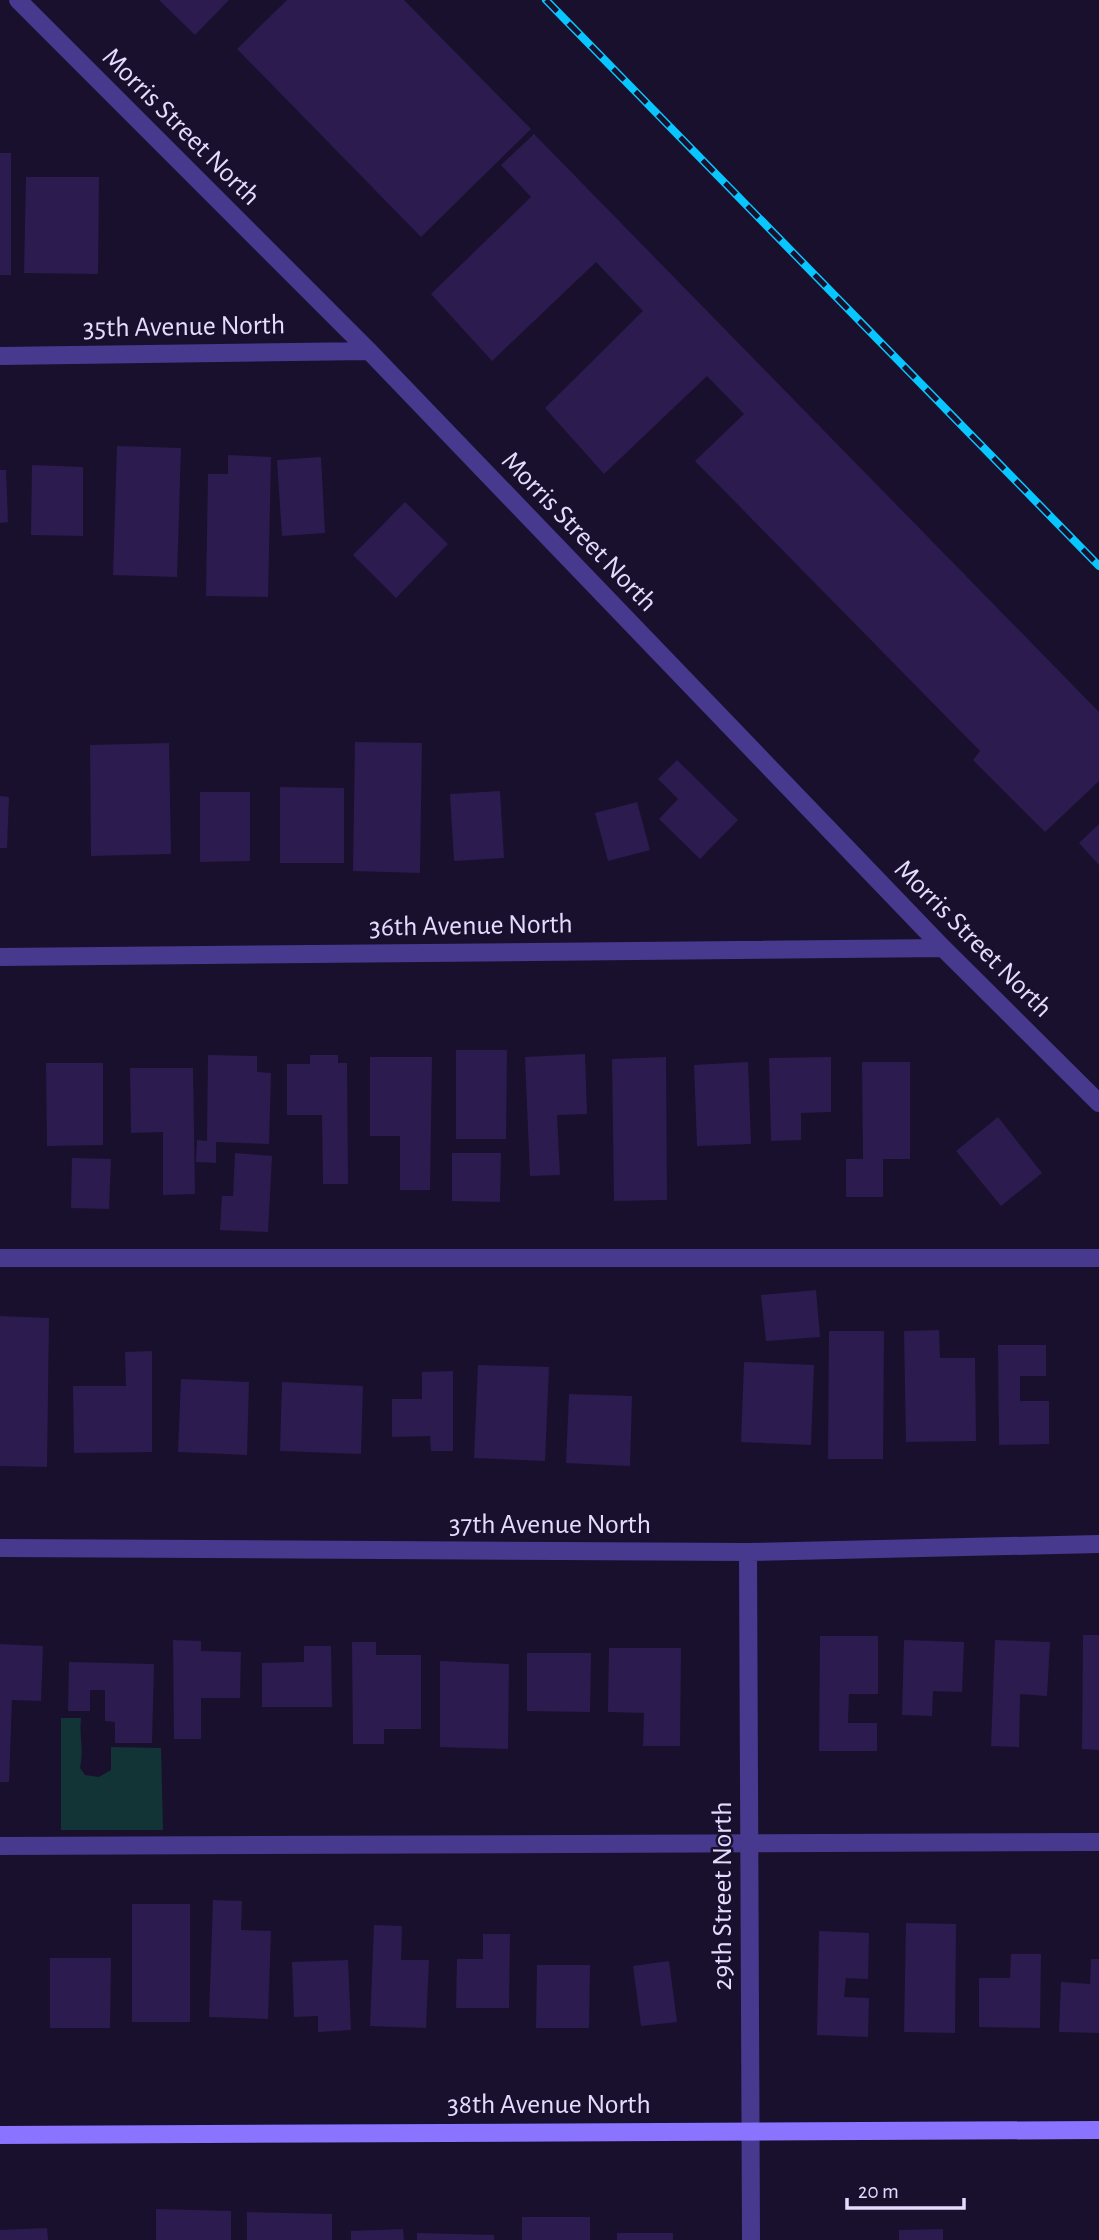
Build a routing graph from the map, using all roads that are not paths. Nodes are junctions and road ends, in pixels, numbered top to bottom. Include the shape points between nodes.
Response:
1 (18, 0) edge
2 (369, 351) junction
3 (0, 356) edge
4 (943, 948) junction
5 (0, 957) edge
6 (1099, 1102) edge
7 (0, 1258) edge
8 (1099, 1258) edge
9 (1099, 1544) edge
10 (0, 1548) edge
11 (748, 1552) junction
12 (1099, 1842) edge
13 (749, 1845) junction
14 (0, 1846) edge
15 (1099, 2130) edge
16 (751, 2131) junction
17 (0, 2135) edge
18 (751, 2240) edge

1 - 2 street, Morris Street North
2 - 3 street, 35th Avenue North
2 - 4 street, Morris Street North
4 - 5 street, 36th Avenue North
4 - 6 street, Morris Street North
7 - 8 street
9 - 11 street, 37th Avenue North
10 - 11 street, 37th Avenue North
11 - 13 street, 29th Street North
12 - 13 street
13 - 14 street
13 - 16 street, 29th Street North
15 - 16 main road, 38th Avenue North
16 - 17 main road, 38th Avenue North
16 - 18 street, 29th Street North

